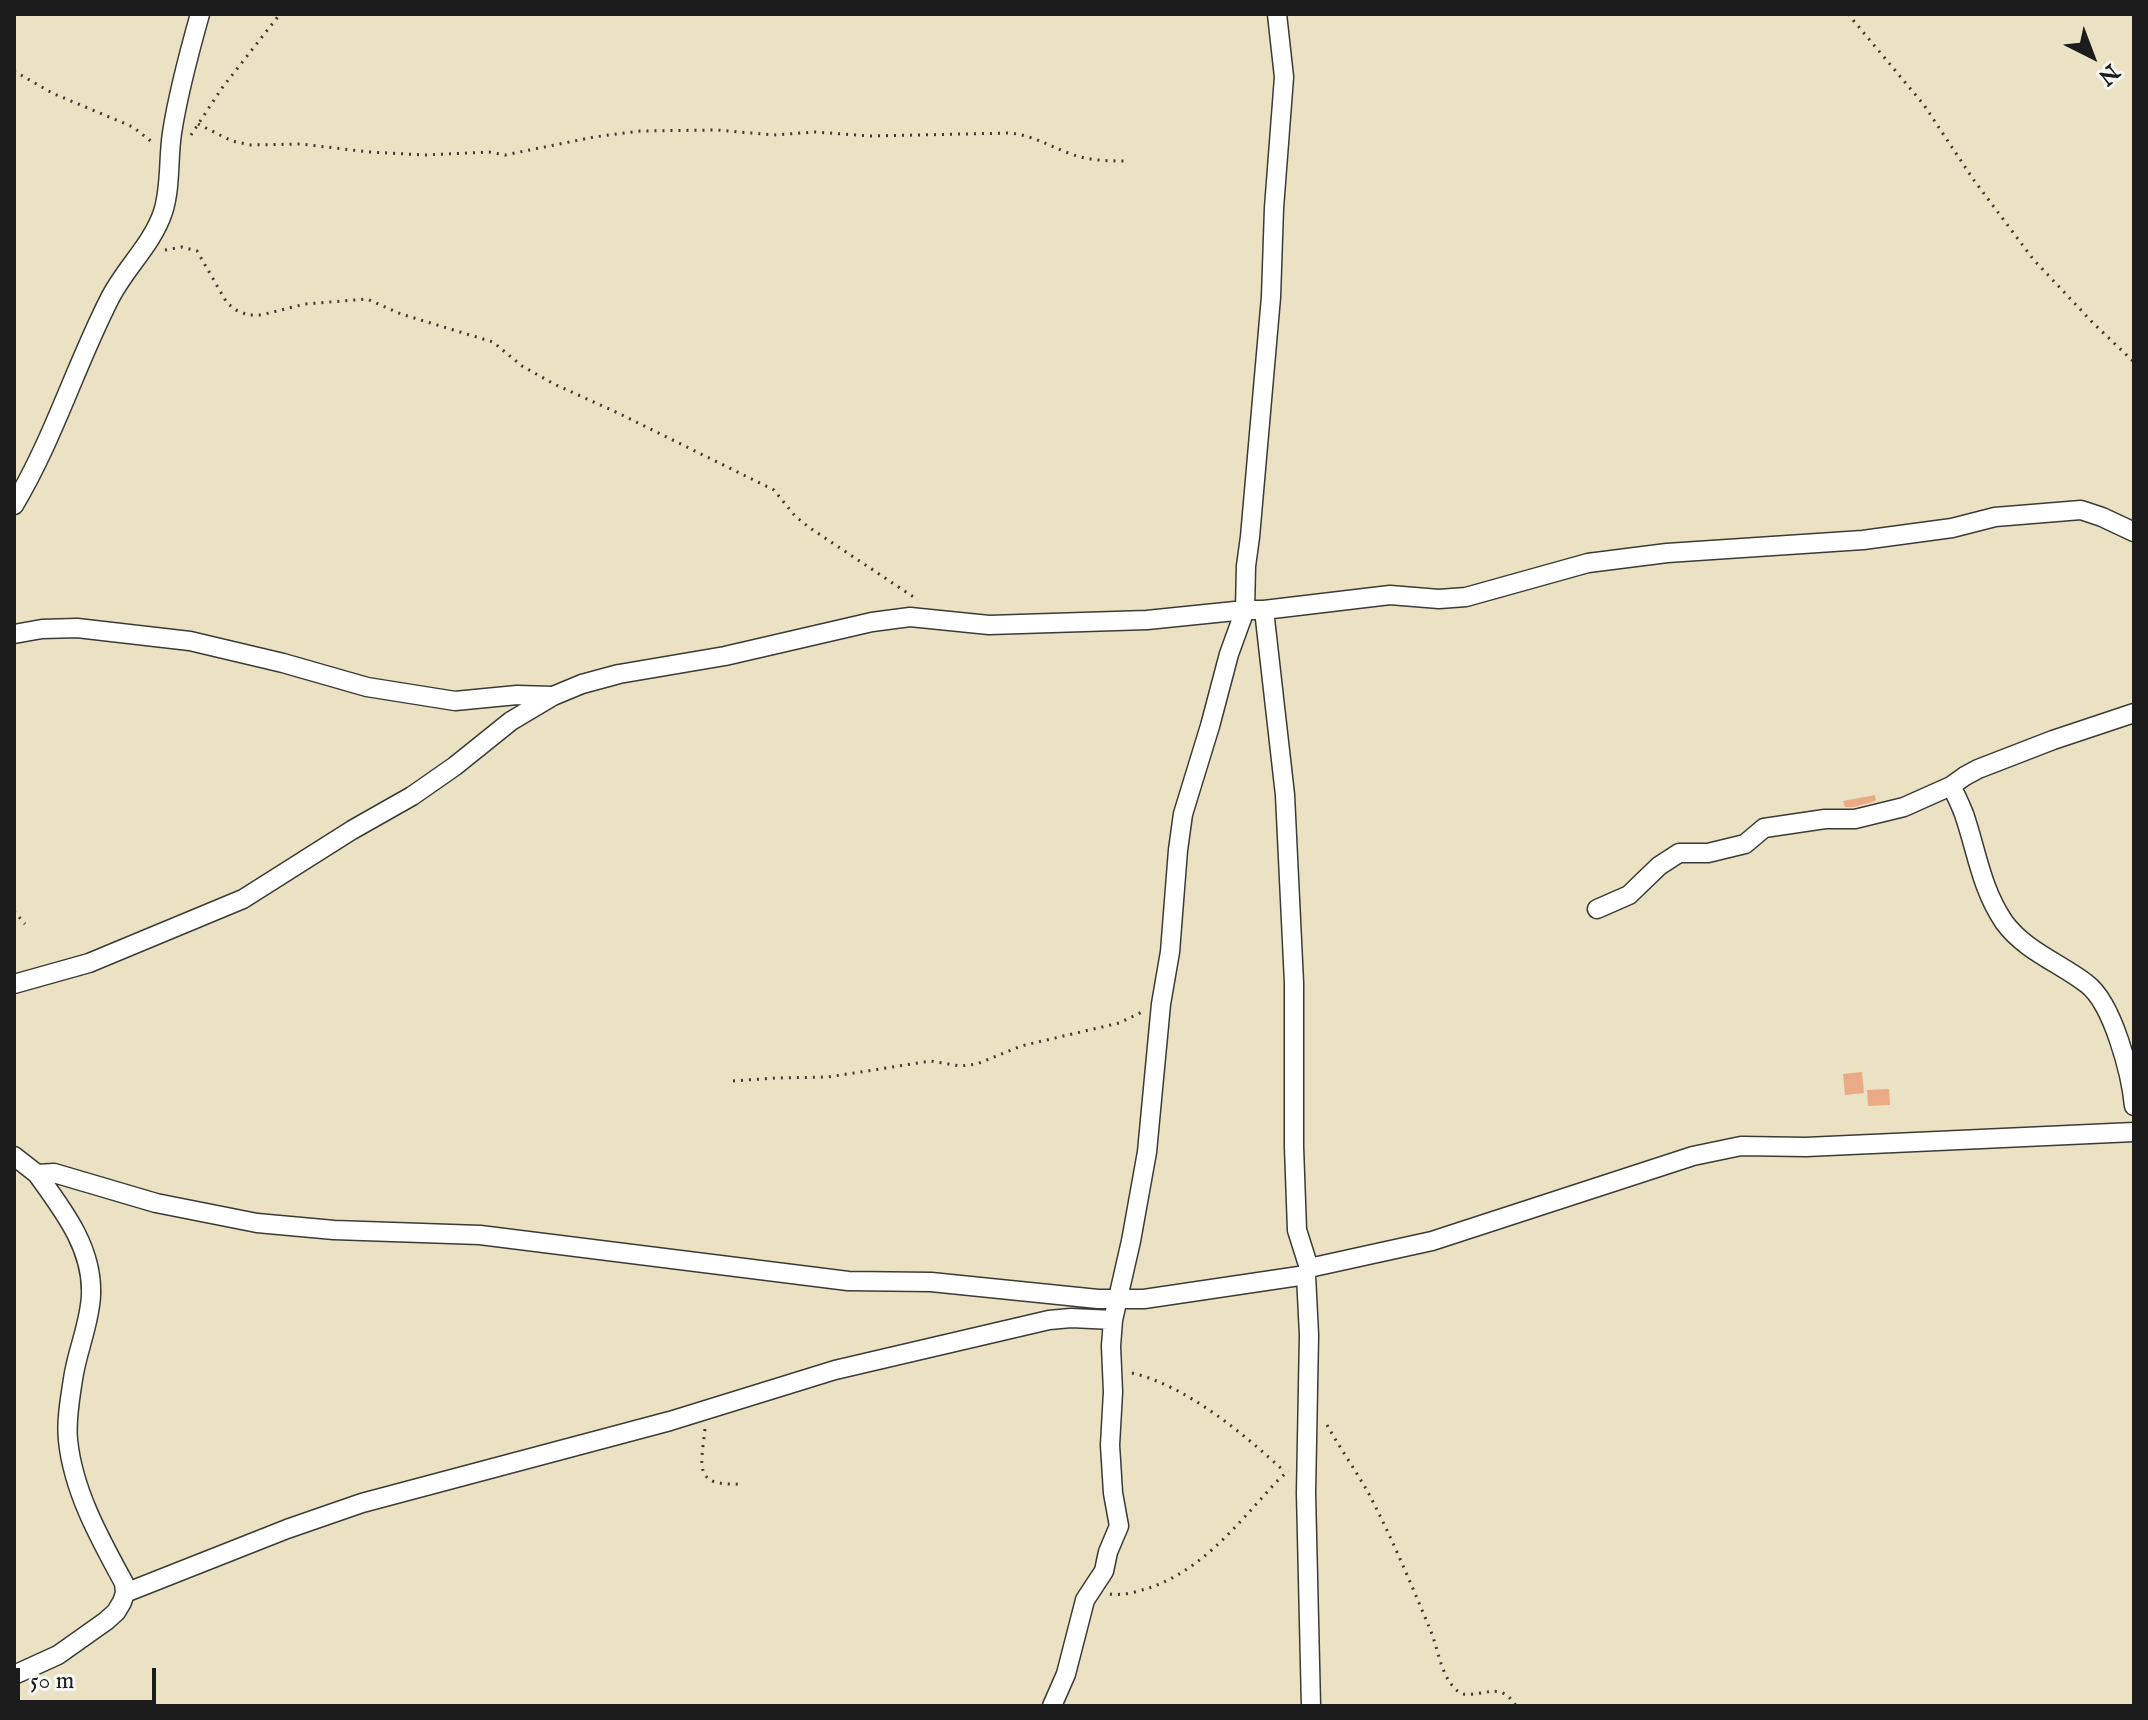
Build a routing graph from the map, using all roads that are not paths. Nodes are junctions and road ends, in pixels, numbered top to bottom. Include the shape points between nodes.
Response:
1 (200, 14) edge
2 (1277, 14) edge
3 (14, 505) edge
4 (2134, 532) edge
5 (1254, 610) junction
6 (14, 634) edge
7 (553, 696) junction
8 (2134, 713) edge
9 (1951, 786) junction
10 (1597, 909) dead end
11 (14, 984) edge
12 (2134, 1106) edge
13 (2134, 1132) edge
14 (14, 1156) edge
15 (37, 1174) junction
16 (1307, 1272) junction
17 (1118, 1299) junction
18 (1113, 1320) junction
19 (125, 1593) junction
20 (14, 1675) edge
21 (1052, 1706) edge
22 (1311, 1706) edge

1 - 3 street via 178,96 162,214 111,296
2 - 5 street via 1284,77 1271,297 1246,566
4 - 5 street via 2081,510 1995,517 1863,540 1588,563 1466,597 1390,595
5 - 7 street via 989,625 910,617 619,674
5 - 16 street via 1285,795 1297,1230
5 - 17 street via 1229,654 1183,814 1147,1152
6 - 7 street via 77,628 190,641 367,687 455,701
7 - 11 street via 412,796 243,899 89,963
8 - 9 street via 1978,769
9 - 10 street via 1887,812 1764,828 1745,844 1679,853 1629,895
9 - 12 street via 1981,877 2005,923 2103,1001 2120,1044
13 - 16 street via 1741,1146 1432,1241
14 - 15 street
15 - 17 street via 54,1173 156,1203 257,1223 480,1235 848,1281 931,1282
15 - 19 street via 68,1218 88,1266 91,1294 75,1365 67,1440 85,1507
16 - 17 street
16 - 22 street
17 - 18 street
18 - 19 street via 1049,1320 835,1370 362,1503
18 - 21 street via 1110,1445 1119,1526 1104,1571 1082,1609
19 - 20 street via 106,1621 58,1655

